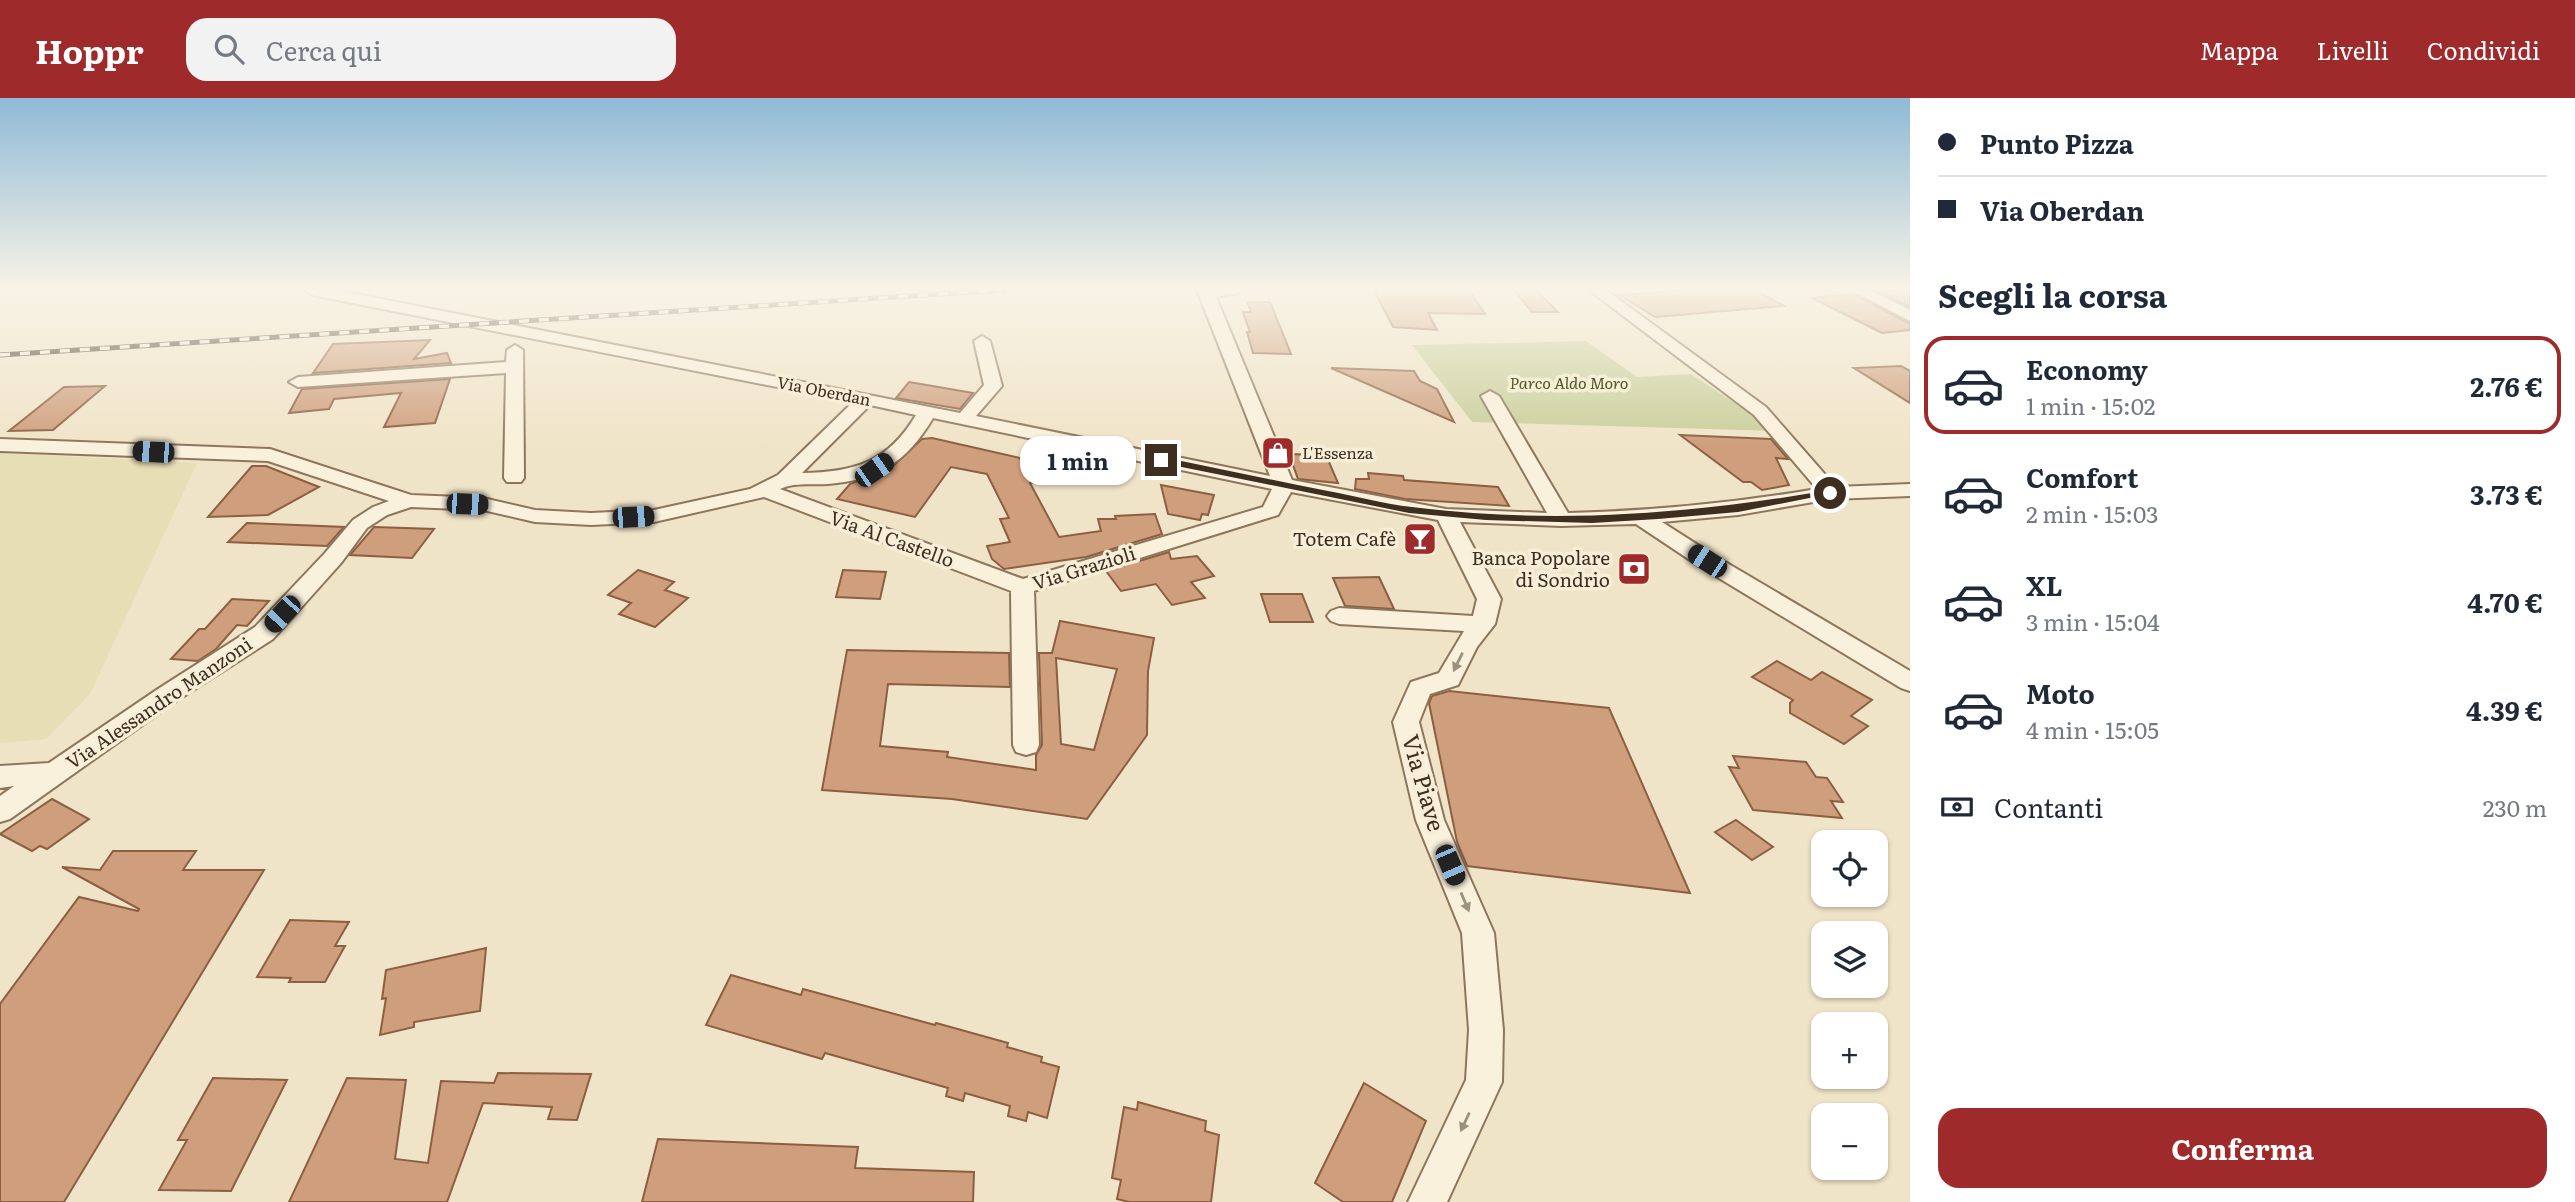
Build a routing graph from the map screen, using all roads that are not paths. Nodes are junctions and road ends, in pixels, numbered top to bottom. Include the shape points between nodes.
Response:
1 (982, 341) dead end
2 (513, 342) edge
3 (546, 342) edge
4 (570, 342) edge
5 (1225, 342) edge
6 (1667, 342) edge
7 (515, 359) junction
8 (298, 382) dead end
9 (1490, 396) dead end
10 (866, 399) junction
11 (927, 412) junction
12 (964, 419) junction
13 (0, 445) edge
14 (785, 479) junction
15 (501, 483) junction
16 (1284, 485) junction
17 (763, 490) junction
18 (1910, 490) edge
19 (1830, 493) junction
20 (409, 501) junction
21 (450, 503) junction
22 (515, 512) junction
23 (1446, 515) junction
24 (1640, 517) junction
25 (1560, 520) junction
26 (1022, 587) junction
27 (1339, 616) dead end
28 (1483, 624) junction
29 (1910, 682) edge
30 (1026, 745) dead end
31 (54, 773) junction
32 (0, 777) edge
33 (0, 811) edge
34 (1427, 1202) edge

1 - 12 street via 993,386
2 - 7 street
3 - 7 street
4 - 10 street, Via Oberdan
5 - 16 street
6 - 19 street via 1760,411
7 - 8 street
7 - 15 street
9 - 25 street
10 - 11 street, Via Oberdan
10 - 14 street, Via Alessandro Manzoni
11 - 12 street, Via Oberdan
11 - 14 street via 900,452 874,470
12 - 16 street, Via Oberdan
13 - 20 street via 270,455
14 - 17 street, Via Alessandro Manzoni
15 - 21 street
15 - 22 street
16 - 23 street, Via Oberdan
16 - 26 street, Via Grazioli via 1271,511
17 - 22 street, Via Alessandro Manzoni via 653,516 591,519
17 - 26 street, Via Al Castello
18 - 19 street, Via Oberdan
19 - 24 street, Via Oberdan via 1738,509
20 - 21 street, Via Alessandro Manzoni
20 - 31 street, Via Alessandro Manzoni via 360,524 264,633
21 - 22 street, Via Alessandro Manzoni via 483,504
23 - 25 street, Via Oberdan
23 - 28 street via 1489,599
24 - 25 street, Via Oberdan
24 - 29 street
26 - 30 street, Via Grazioli
27 - 28 street
28 -> 34 street, Via Piave via 1466,644 1449,679 1420,688 1406,722 1430,820 1478,933 1486,1030 1483,1082
31 - 32 street
31 - 33 street, Via Alessandro Manzoni

